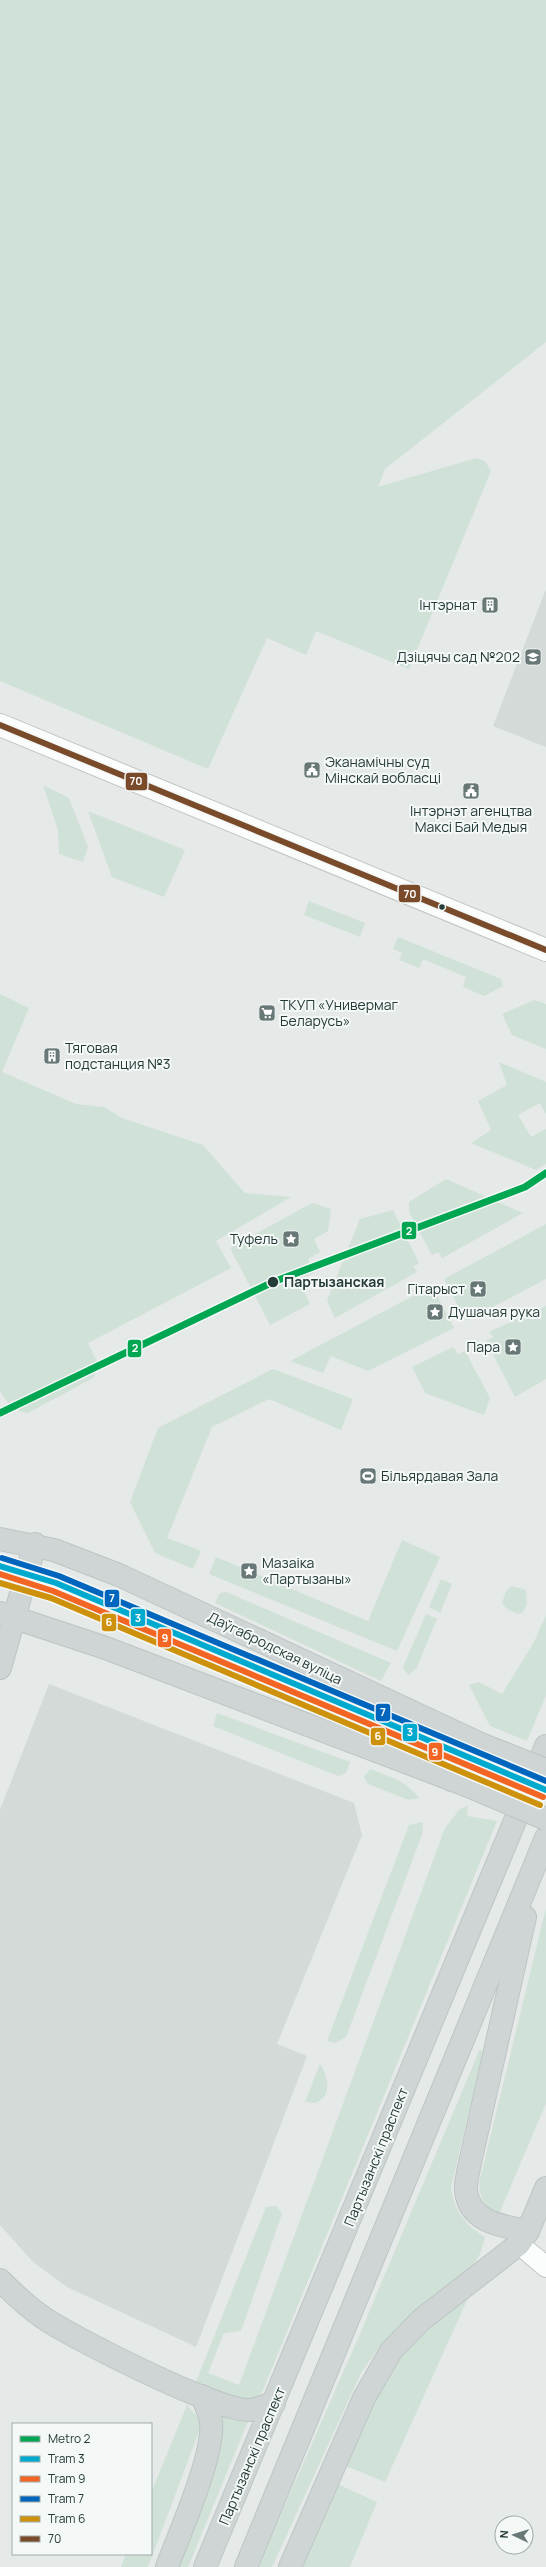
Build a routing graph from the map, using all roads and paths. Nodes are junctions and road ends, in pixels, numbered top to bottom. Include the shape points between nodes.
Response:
1 (0, 725) edge
2 (546, 950) edge
3 (0, 1539) edge
4 (35, 1544) junction
5 (7, 1615) edge
6 (0, 1668) edge
7 (450, 1730) junction
8 (546, 1746) edge
9 (546, 1770) edge
10 (459, 1783) junction
11 (546, 1819) edge
12 (542, 1848) edge
13 (546, 2188) edge
14 (523, 2238) junction
15 (546, 2267) edge
16 (0, 2280) edge
17 (202, 2396) junction
18 (274, 2403) junction
19 (167, 2567) edge
20 (205, 2567) edge
21 (246, 2567) edge
22 (290, 2567) edge

1 - 2 street
3 - 4 main road, Даўгабродская вуліца
4 - 5 main road
4 - 7 main road, Даўгабродская вуліца via 126,1578
5 - 6 main road
5 - 10 main road via 103,1647
7 - 9 main road, Даўгабродская вуліца, bridge
7 - 10 main road
8 - 18 main road, Партызанскі праспект
10 - 11 main road, bridge
12 - 14 main road via 469,2167 466,2191 473,2212
12 - 21 main road
13 - 14 main road
14 - 15 street
14 - 22 main road via 422,2320 391,2351 364,2398
16 - 17 main road via 41,2316 72,2335
17 - 18 main road via 250,2410
17 - 19 main road via 211,2422 210,2438 201,2473
18 - 20 main road, Партызанскі праспект

